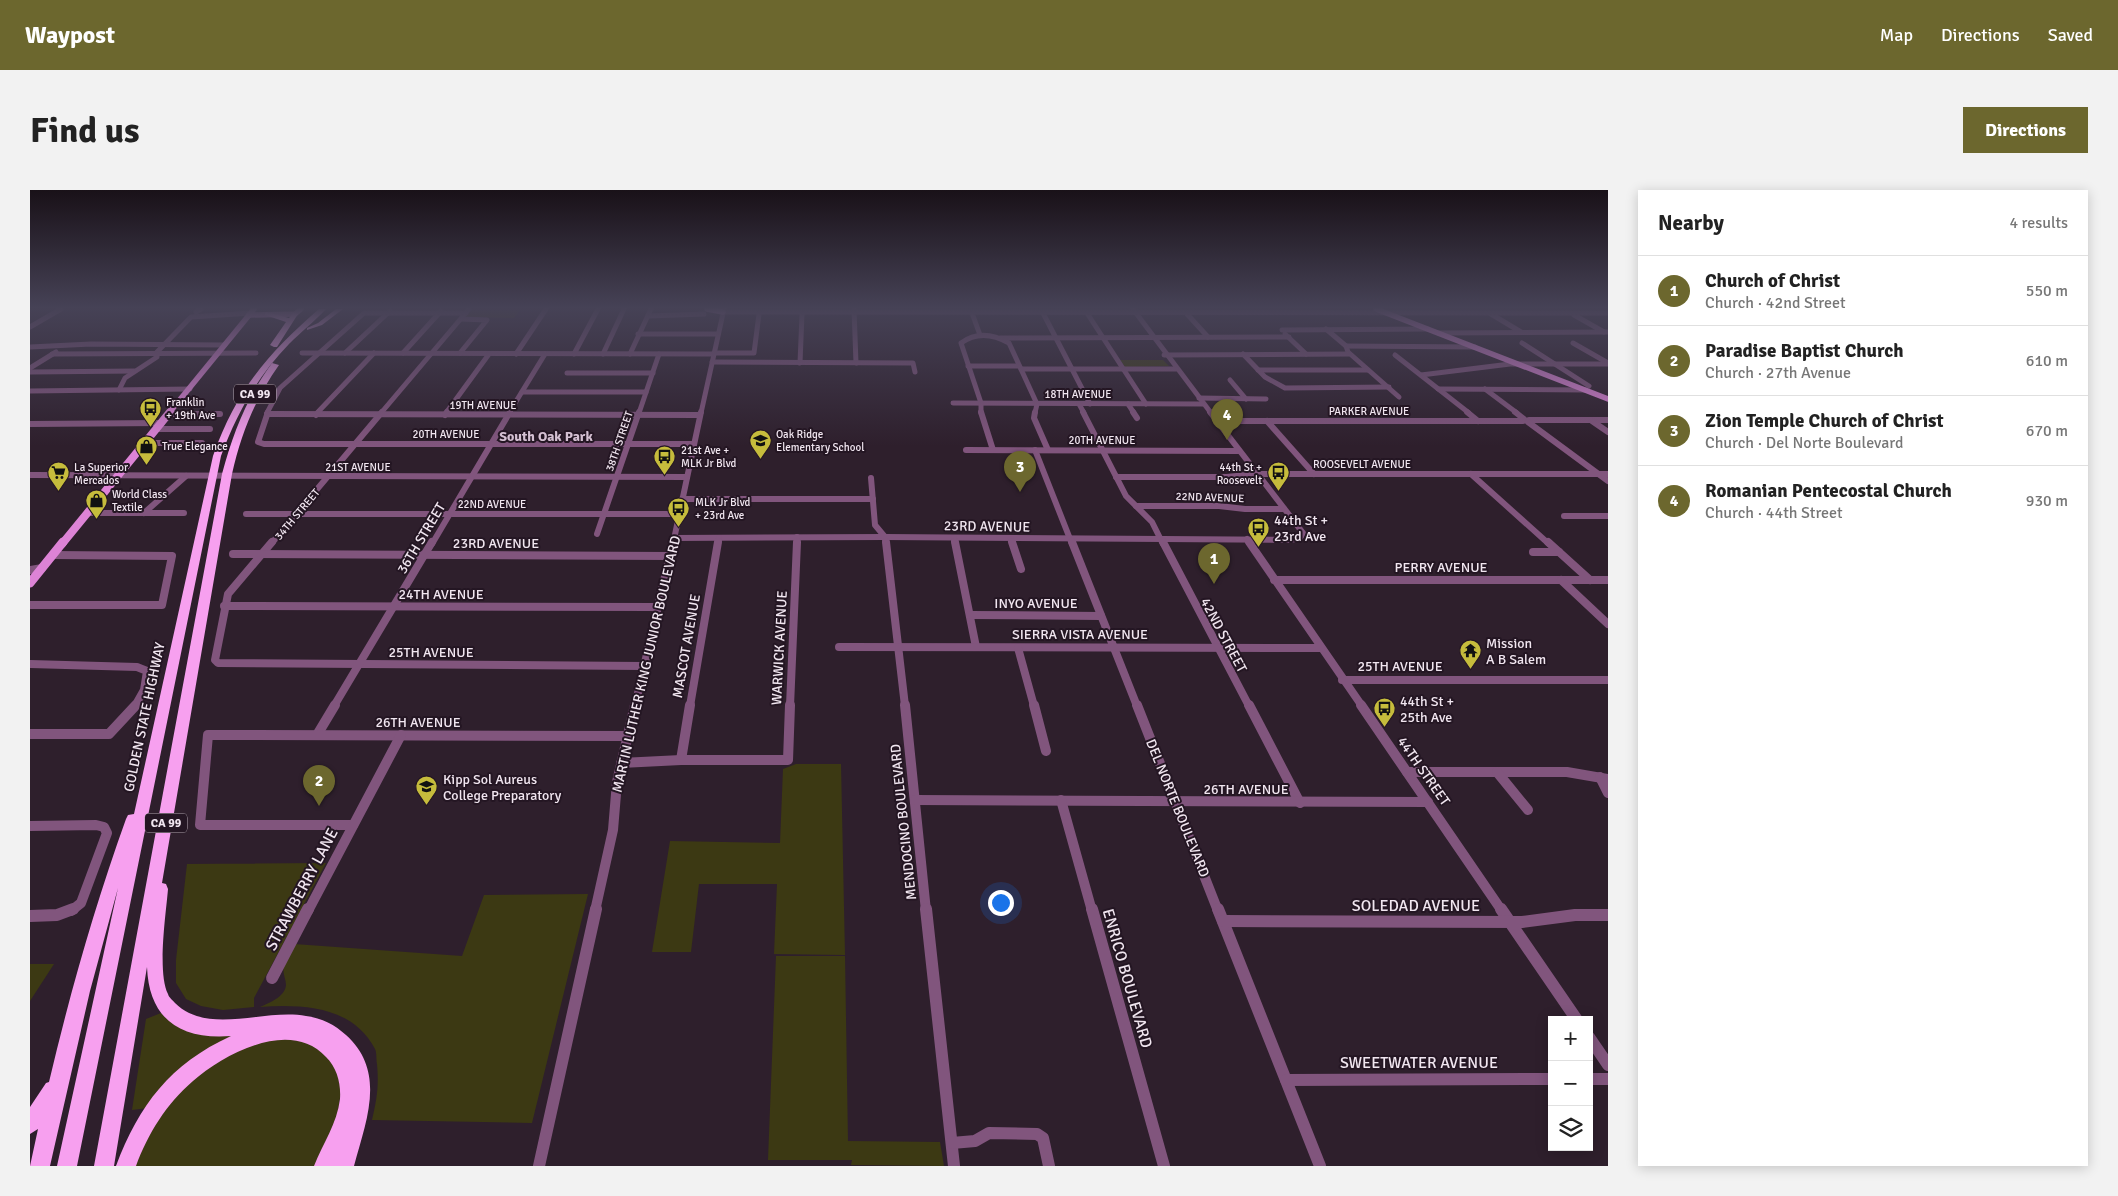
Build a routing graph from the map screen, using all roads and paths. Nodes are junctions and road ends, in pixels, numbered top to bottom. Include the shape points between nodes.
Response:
1 (157, 354) edge
2 (219, 354) edge
3 (374, 354) edge
4 (489, 354) edge
5 (545, 354) edge
6 (660, 354) edge
7 (1243, 354) edge
8 (1350, 354) edge
9 (51, 355) edge
10 (267, 355) edge
11 (274, 355) edge
12 (283, 355) edge
13 (316, 355) edge
14 (430, 355) edge
15 (714, 355) edge
16 (800, 355) edge
17 (855, 355) edge
18 (965, 355) edge
19 (1015, 355) edge
20 (1064, 355) edge
21 (1114, 355) edge
22 (1164, 355) joint
23 (1200, 355) edge
24 (1395, 355) dead end
25 (1495, 355) edge
26 (1541, 355) edge
27 (1594, 355) edge
28 (712, 362) junction
29 (800, 362) junction
30 (856, 362) junction
31 (1553, 362) junction
32 (1607, 362) edge
33 (1516, 363) junction
34 (968, 366) junction
35 (1020, 367) junction
36 (30, 368) edge
37 (1071, 369) junction
38 (1123, 369) junction
39 (1176, 369) junction
40 (1258, 370) junction
41 (1368, 370) junction
42 (134, 371) junction
43 (30, 372) edge
44 (258, 372) junction
45 (915, 372) dead end
46 (567, 373) dead end
47 (653, 373) junction
48 (1420, 375) junction
49 (1230, 380) dead end
50 (1389, 388) junction
51 (1587, 388) junction
52 (190, 389) junction
53 (1438, 389) junction
54 (1484, 389) junction
55 (119, 390) junction
56 (30, 391) edge
57 (522, 392) junction
58 (646, 392) junction
59 (1399, 396) dead end
60 (1199, 398) junction
61 (1266, 398) dead end
62 (1608, 398) edge
63 (1246, 399) junction
64 (954, 403) dead end
65 (981, 403) junction
66 (1036, 404) junction
67 (1079, 404) junction
68 (1090, 404) junction
69 (1128, 404) junction
70 (1146, 404) junction
71 (1203, 404) junction
72 (169, 414) junction
73 (220, 414) dead end
74 (267, 414) junction
75 (316, 415) junction
76 (380, 415) junction
77 (445, 415) junction
78 (509, 415) junction
79 (638, 415) junction
80 (700, 416) junction
81 (1137, 418) dead end
82 (1478, 420) junction
83 (1592, 420) junction
84 (1608, 420) edge
85 (1216, 421) junction
86 (1268, 421) junction
87 (1526, 421) junction
88 (30, 424) edge
89 (159, 426) junction
90 (210, 429) dead end
91 (1608, 432) edge
92 (1147, 441) dead end
93 (145, 443) junction
94 (202, 443) dead end
95 (355, 444) junction
96 (492, 444) junction
97 (628, 444) junction
98 (694, 444) junction
99 (966, 450) dead end
100 (993, 450) junction
101 (1036, 450) junction
102 (1048, 450) junction
103 (1103, 450) junction
104 (1153, 451) junction
105 (1239, 451) junction
106 (1256, 474) junction
107 (1314, 474) junction
108 (1471, 474) junction
109 (1598, 474) junction
110 (1608, 474) edge
111 (30, 475) edge
112 (118, 475) junction
113 (186, 476) junction
114 (328, 476) junction
115 (220, 477) junction
116 (472, 477) junction
117 (617, 477) junction
118 (687, 477) junction
119 (1116, 477) junction
120 (871, 478) dead end
121 (1608, 481) edge
122 (682, 499) junction
123 (873, 499) junction
124 (1136, 506) junction
125 (1284, 509) junction
126 (87, 513) junction
127 (144, 513) junction
128 (184, 513) dead end
129 (297, 513) junction
130 (246, 514) dead end
131 (450, 514) junction
132 (604, 514) junction
133 (679, 514) junction
134 (1564, 516) dead end
135 (1608, 516) edge
136 (597, 534) dead end
137 (798, 537) junction
138 (885, 537) junction
139 (674, 538) junction
140 (719, 538) junction
141 (954, 538) junction
142 (1071, 538) junction
143 (1300, 538) joint
144 (1011, 539) junction
145 (1160, 539) junction
146 (1247, 540) junction
147 (1533, 552) dead end
148 (1559, 552) junction
149 (233, 554) dead end
150 (53, 555) junction
151 (262, 555) junction
152 (425, 555) junction
153 (670, 556) junction
154 (171, 560) joint
155 (42, 568) junction
156 (1021, 569) dead end
157 (30, 570) edge
158 (1274, 580) junction
159 (1561, 580) junction
160 (1590, 580) junction
161 (1608, 580) edge
162 (30, 583) edge
163 (30, 605) edge
164 (224, 606) junction
165 (395, 606) junction
166 (658, 607) junction
167 (970, 615) junction
168 (1101, 616) junction
169 (1608, 624) edge
170 (839, 647) dead end
171 (899, 647) junction
172 (976, 647) junction
173 (1018, 648) junction
174 (1115, 648) junction
175 (1321, 648) junction
176 (1217, 649) junction
177 (218, 663) joint
178 (30, 664) edge
179 (358, 665) junction
180 (644, 666) junction
181 (1342, 680) junction
182 (1608, 680) edge
183 (30, 734) edge
184 (317, 735) junction
185 (401, 735) junction
186 (628, 736) junction
187 (1046, 751) dead end
188 (681, 760) junction
189 (621, 763) junction
190 (1407, 772) junction
191 (1497, 772) junction
192 (150, 775) junction
193 (1604, 778) edge
194 (1608, 793) edge
195 (915, 800) junction
196 (1061, 800) junction
197 (1175, 802) junction
198 (1428, 802) junction
199 (1300, 803) junction
200 (1528, 810) dead end
201 (353, 825) junction
202 (30, 826) edge
203 (162, 843) junction
204 (1608, 915) edge
205 (30, 916) edge
206 (1223, 921) junction
207 (1510, 921) junction
208 (272, 978) dead end
209 (1574, 1016) edge
210 (1593, 1043) edge
211 (1608, 1065) edge
212 (60, 1076) junction
213 (1548, 1079) edge
214 (1593, 1079) edge
215 (1608, 1079) edge
216 (1286, 1080) junction
217 (30, 1124) edge
218 (952, 1143) junction
219 (40, 1166) edge
220 (67, 1166) edge
221 (104, 1166) edge
222 (126, 1166) edge
223 (324, 1166) edge
224 (344, 1166) edge
225 (539, 1166) edge
226 (954, 1166) edge
227 (1049, 1166) edge
228 (1164, 1166) edge
229 (1320, 1166) edge

1 - 42 street via 152,362
2 - 52 main road
3 - 75 street
4 - 77 street
5 - 57 street, 36TH STREET
6 - 47 street, 38TH STREET
7 - 40 street
8 - 41 street
9 - 36 street
10 - 44 highway
11 - 44 highway, GOLDEN STATE HIGHWAY / CA 99
12 - 115 highway, GOLDEN STATE HIGHWAY / CA 99 via 253,396
13 - 74 street via 280,388
14 - 76 street, 34TH STREET
15 - 28 street, MARTIN LUTHER KING JUNIOR BOULEVARD
16 - 29 street
17 - 30 street
18 - 34 street
19 - 35 street
20 - 37 street
21 - 38 street
22 - 23 street
22 - 39 street
24 - 48 street
25 - 33 main road
26 - 31 street
27 - 32 street
28 - 29 street
28 - 80 street, MARTIN LUTHER KING JUNIOR BOULEVARD
29 - 30 street
30 - 45 street via 913,363
31 - 32 street
31 - 33 street
31 - 33 street
31 - 51 street
33 - 48 street
33 - 51 main road
34 - 35 street
34 - 65 street
35 - 37 street
35 - 66 street
37 - 38 street
37 - 68 street
38 - 39 street
38 - 70 street
39 - 60 street
40 - 41 street
40 - 50 street via 1270,382 1290,388
41 - 50 street
42 - 43 street
42 - 55 street via 125,378
44 - 115 highway, GOLDEN STATE HIGHWAY / CA 99 via 225,430
46 - 47 street
47 - 58 street, 38TH STREET
48 - 53 street
49 - 63 street
50 - 59 street
51 - 54 street
51 - 62 main road
52 - 55 street
52 - 72 main road
53 - 54 street
53 - 82 street
54 - 87 street
55 - 56 street
57 - 58 street
57 - 78 street, 36TH STREET
58 - 79 street, 38TH STREET
60 - 63 street
60 - 71 street
61 - 63 street
64 - 65 street, 18TH AVENUE
65 - 66 street, 18TH AVENUE
65 - 100 street via 981,414
66 - 67 street, 18TH AVENUE
66 - 102 street via 1034,418
67 - 68 street, 18TH AVENUE
67 - 103 street, 42ND STREET
68 - 69 street, 18TH AVENUE
69 - 70 street, 18TH AVENUE
69 - 81 street
70 - 71 street, 18TH AVENUE
71 - 85 street
72 - 73 street
72 - 89 main road
74 - 75 street, 19TH AVENUE
74 - 95 street, 20TH AVENUE via 259,443
75 - 76 street, 19TH AVENUE
76 - 77 street, 19TH AVENUE
76 - 95 street, 34TH STREET
77 - 78 street, 19TH AVENUE
78 - 79 street, 19TH AVENUE
78 - 96 street, 36TH STREET
79 - 80 street, 19TH AVENUE
79 - 97 street, 38TH STREET
80 - 98 street, MARTIN LUTHER KING JUNIOR BOULEVARD
82 - 86 street, PARKER AVENUE
82 - 87 street, PARKER AVENUE
83 - 84 street, PARKER AVENUE
83 - 87 street, PARKER AVENUE
83 - 91 street
85 - 86 street, PARKER AVENUE
85 - 105 street
86 - 107 street
87 - 109 street
88 - 89 street
89 - 90 street
89 - 93 main road
92 - 104 street
93 - 94 street
93 - 112 main road
95 - 96 street, 20TH AVENUE
95 - 114 street, 34TH STREET
96 - 97 street, 20TH AVENUE
96 - 116 street, 36TH STREET
97 - 98 street, 20TH AVENUE
97 - 117 street, 38TH STREET
98 - 118 street, MARTIN LUTHER KING JUNIOR BOULEVARD
99 - 100 street, 20TH AVENUE
100 - 101 street, 20TH AVENUE
101 - 102 street, 20TH AVENUE
101 - 142 street, DEL NORTE BOULEVARD
102 - 103 street, 20TH AVENUE
103 - 104 street, 20TH AVENUE
103 - 119 street, 42ND STREET
104 - 105 street, 20TH AVENUE
105 - 106 street
106 - 107 street, ROOSEVELT AVENUE
106 - 119 street, ROOSEVELT AVENUE
106 - 125 street
107 - 108 street, ROOSEVELT AVENUE
108 - 109 street, ROOSEVELT AVENUE
108 - 148 street
109 - 110 street, ROOSEVELT AVENUE
109 - 121 street
111 - 112 street, 21ST AVENUE
112 - 113 street, 21ST AVENUE
112 - 126 main road
113 - 114 street, 21ST AVENUE
113 - 127 street
114 - 116 street, 21ST AVENUE
114 - 129 street, 34TH STREET
115 - 192 highway, GOLDEN STATE HIGHWAY / CA 99
115 - 203 highway, GOLDEN STATE HIGHWAY / CA 99
116 - 117 street, 21ST AVENUE
116 - 131 street, 36TH STREET
117 - 118 street, 21ST AVENUE
117 - 132 street, 38TH STREET
118 - 122 street, MARTIN LUTHER KING JUNIOR BOULEVARD
119 - 124 street, 42ND STREET via 1126,496
120 - 123 street, MENDOCINO BOULEVARD
122 - 123 street
122 - 133 street, MARTIN LUTHER KING JUNIOR BOULEVARD
123 - 138 street, MENDOCINO BOULEVARD via 875,528
124 - 125 street, 22ND AVENUE
124 - 145 street, 42ND STREET via 1150,520
125 - 143 street via 1302,533
126 - 127 street
126 - 150 main road
127 - 128 street
129 - 130 street, 22ND AVENUE
129 - 131 street, 22ND AVENUE
129 - 151 street, 34TH STREET
131 - 132 street, 22ND AVENUE
131 - 152 street, 36TH STREET
132 - 133 street, 22ND AVENUE
132 - 136 street, 38TH STREET
133 - 139 street, MARTIN LUTHER KING JUNIOR BOULEVARD
134 - 135 street
137 - 138 street, 23RD AVENUE
137 - 140 street, 23RD AVENUE
137 - 188 street, WARWICK AVENUE via 788,760
138 - 141 street, 23RD AVENUE
138 - 171 street, MENDOCINO BOULEVARD
139 - 140 street, 23RD AVENUE
139 - 153 street, MARTIN LUTHER KING JUNIOR BOULEVARD
140 - 188 street, MASCOT AVENUE
141 - 144 street, 23RD AVENUE
141 - 167 street
142 - 144 street, 23RD AVENUE
142 - 145 street, 23RD AVENUE
142 - 168 street, DEL NORTE BOULEVARD
143 - 146 street, 23RD AVENUE
144 - 156 street
145 - 146 street, 23RD AVENUE
145 - 176 street, 42ND STREET
146 - 158 street, 44TH STREET
147 - 148 street
148 - 160 street
149 - 151 street, 23RD AVENUE
150 - 154 street via 172,556
150 - 155 main road
151 - 152 street, 23RD AVENUE
151 - 164 street, 34TH STREET via 228,594
152 - 153 street, 23RD AVENUE
152 - 165 street, 36TH STREET
153 - 166 street, MARTIN LUTHER KING JUNIOR BOULEVARD
154 - 163 street via 162,605
155 - 157 street
155 - 162 main road
158 - 159 street, PERRY AVENUE
158 - 175 street, 44TH STREET
159 - 160 street, PERRY AVENUE
159 - 169 street
160 - 161 street, PERRY AVENUE
164 - 165 street, 24TH AVENUE
164 - 177 street, 34TH STREET via 215,660
165 - 166 street, 24TH AVENUE
165 - 179 street, 36TH STREET
166 - 180 street, MARTIN LUTHER KING JUNIOR BOULEVARD
167 - 168 street, INYO AVENUE
167 - 172 street
168 - 174 street, DEL NORTE BOULEVARD
170 - 171 street, SIERRA VISTA AVENUE
171 - 172 street, SIERRA VISTA AVENUE
171 - 195 street, MENDOCINO BOULEVARD
172 - 173 street, SIERRA VISTA AVENUE
173 - 174 street, SIERRA VISTA AVENUE
173 - 187 street
174 - 176 street, SIERRA VISTA AVENUE
174 - 197 street, DEL NORTE BOULEVARD
175 - 176 street, SIERRA VISTA AVENUE
175 - 181 street, 44TH STREET
176 - 199 street, 42ND STREET
177 - 179 street, 25TH AVENUE
178 - 183 street via 144,668 148,676 141,697 109,734
179 - 180 street, 25TH AVENUE
179 - 184 street, 36TH STREET
180 - 186 street, MARTIN LUTHER KING JUNIOR BOULEVARD
181 - 182 street, 25TH AVENUE
181 - 190 street, 44TH STREET
184 - 185 street, 26TH AVENUE
184 - 201 street, 26TH AVENUE via 208,735 200,825
185 - 186 street, 26TH AVENUE
185 - 201 street, STRAWBERRY LANE
186 - 189 street, MARTIN LUTHER KING JUNIOR BOULEVARD
188 - 189 street
189 - 225 street, MARTIN LUTHER KING JUNIOR BOULEVARD via 614,830
190 - 191 street
190 - 198 street, 44TH STREET
191 - 193 street via 1567,772
191 - 200 street
192 - 212 highway via 94,942
192 - 220 highway, GOLDEN STATE HIGHWAY / CA 99
193 - 194 street
195 - 196 street, 26TH AVENUE
195 - 218 street, MENDOCINO BOULEVARD
196 - 197 street, 26TH AVENUE
196 - 228 street, ENRICO BOULEVARD
197 - 199 street, 26TH AVENUE
197 - 206 street, DEL NORTE BOULEVARD
198 - 199 street, 26TH AVENUE
198 - 207 street, 44TH STREET
201 - 208 street, STRAWBERRY LANE
202 - 205 street via 96,825 104,827 107,833 84,896 76,908 62,915
203 - 221 highway, GOLDEN STATE HIGHWAY / CA 99
203 - 224 highway via 156,983 161,1001 174,1016 193,1025 217,1028 296,1022 322,1027 342,1040 355,1059 361,1084 358,1114
204 - 207 street, SOLEDAD AVENUE
206 - 207 street, SOLEDAD AVENUE
206 - 216 street, DEL NORTE BOULEVARD
207 - 209 street, 44TH STREET
210 - 211 street
212 - 217 highway
212 - 219 highway
213 - 216 street, SWEETWATER AVENUE
214 - 215 street
216 - 229 street, DEL NORTE BOULEVARD
218 - 226 street, MENDOCINO BOULEVARD
218 - 227 street via 975,1141 989,1133 1036,1134 1043,1138
222 - 223 highway via 132,1145 147,1118 168,1091 196,1066 227,1046 256,1035 284,1031 308,1034 330,1046 344,1063 350,1086 347,1114

